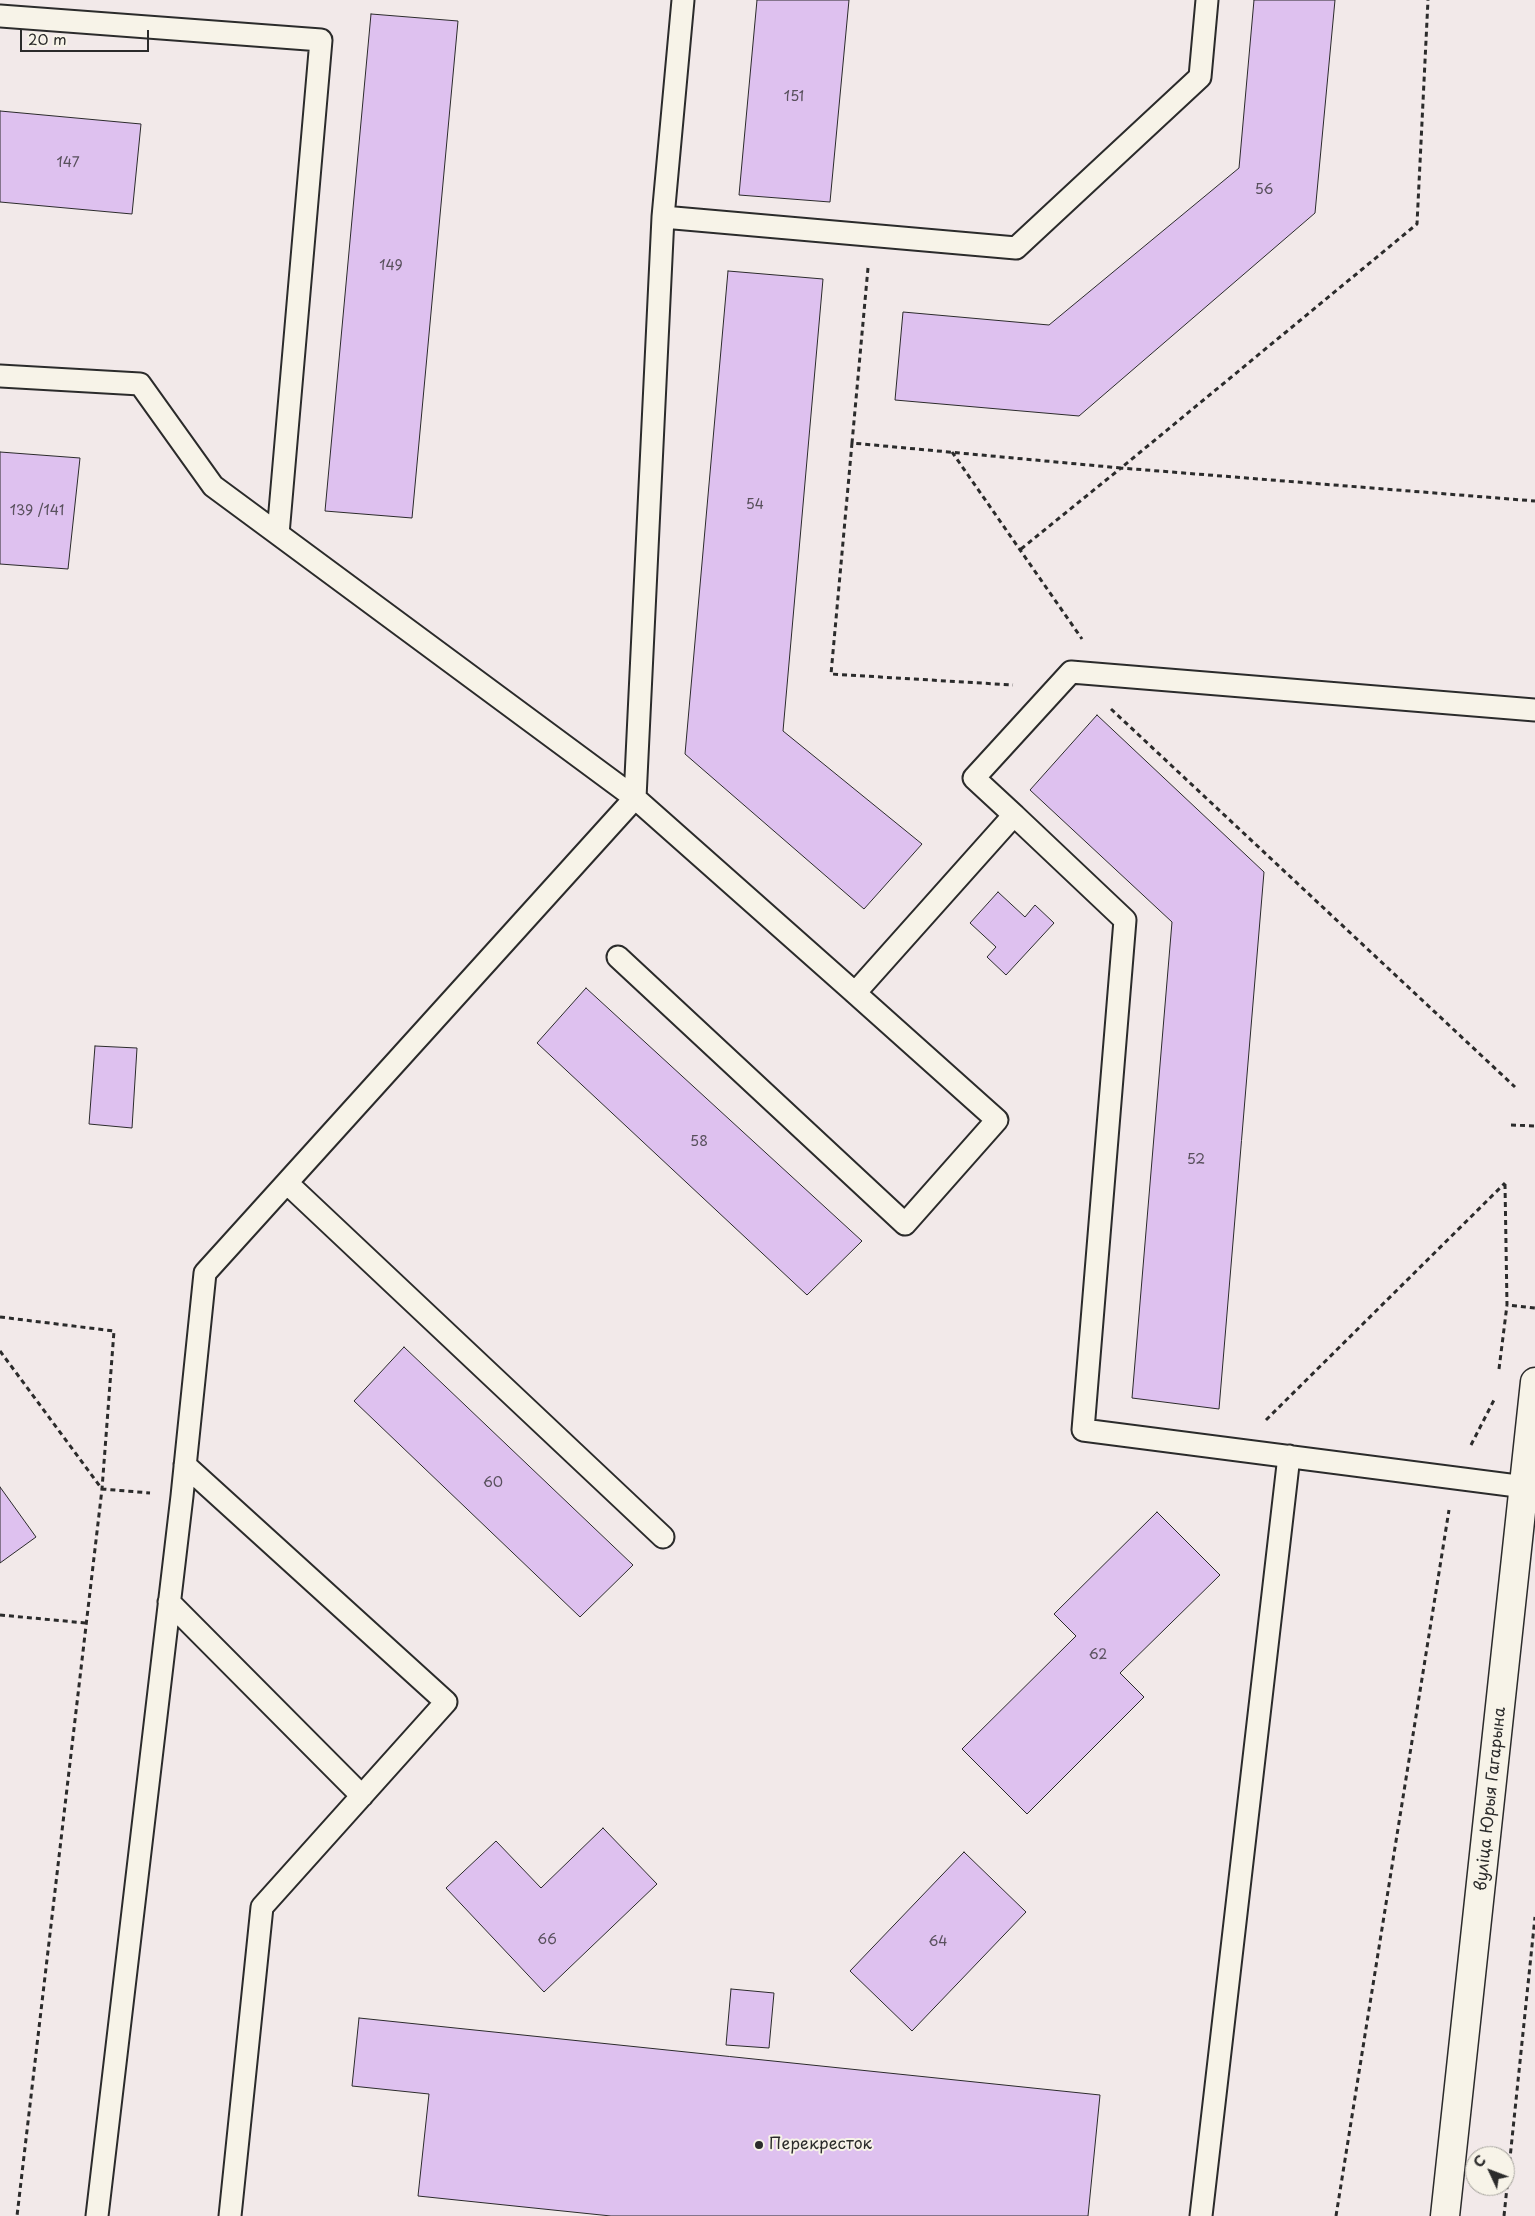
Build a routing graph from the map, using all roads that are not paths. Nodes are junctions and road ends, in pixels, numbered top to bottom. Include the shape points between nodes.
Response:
1 (683, 0) edge
2 (1207, 0) edge
3 (0, 16) edge
4 (663, 217) junction
5 (0, 376) edge
6 (278, 534) junction
7 (1535, 710) edge
8 (635, 798) junction
9 (1014, 815) junction
10 (618, 957) dead end
11 (855, 994) junction
12 (287, 1183) junction
13 (1535, 1382) edge
14 (1289, 1456) junction
15 (185, 1466) junction
16 (1525, 1488) junction
17 (663, 1537) dead end
18 (169, 1602) junction
19 (362, 1796) junction
20 (97, 2216) edge
21 (230, 2216) edge
22 (1201, 2216) edge
23 (1445, 2216) edge

1 - 4 lane
2 - 4 lane via 1200,77 1016,248
3 - 6 lane via 321,40
4 - 8 lane
5 - 6 lane via 140,384 213,486
6 - 8 lane
7 - 9 lane via 1070,672 974,778
8 - 11 lane
8 - 12 lane
9 - 11 lane
9 - 14 lane via 1125,920 1083,1430
10 - 11 lane via 905,1224 997,1120
12 - 15 lane via 205,1273
12 - 17 lane
13 - 16 main road, вуліца Юрыя Гагарына
14 - 16 lane
14 - 22 lane
15 - 18 lane
15 - 19 lane via 446,1702
16 - 23 main road, вуліца Юрыя Гагарына
18 - 19 lane
18 - 20 lane
19 - 21 lane via 262,1907

